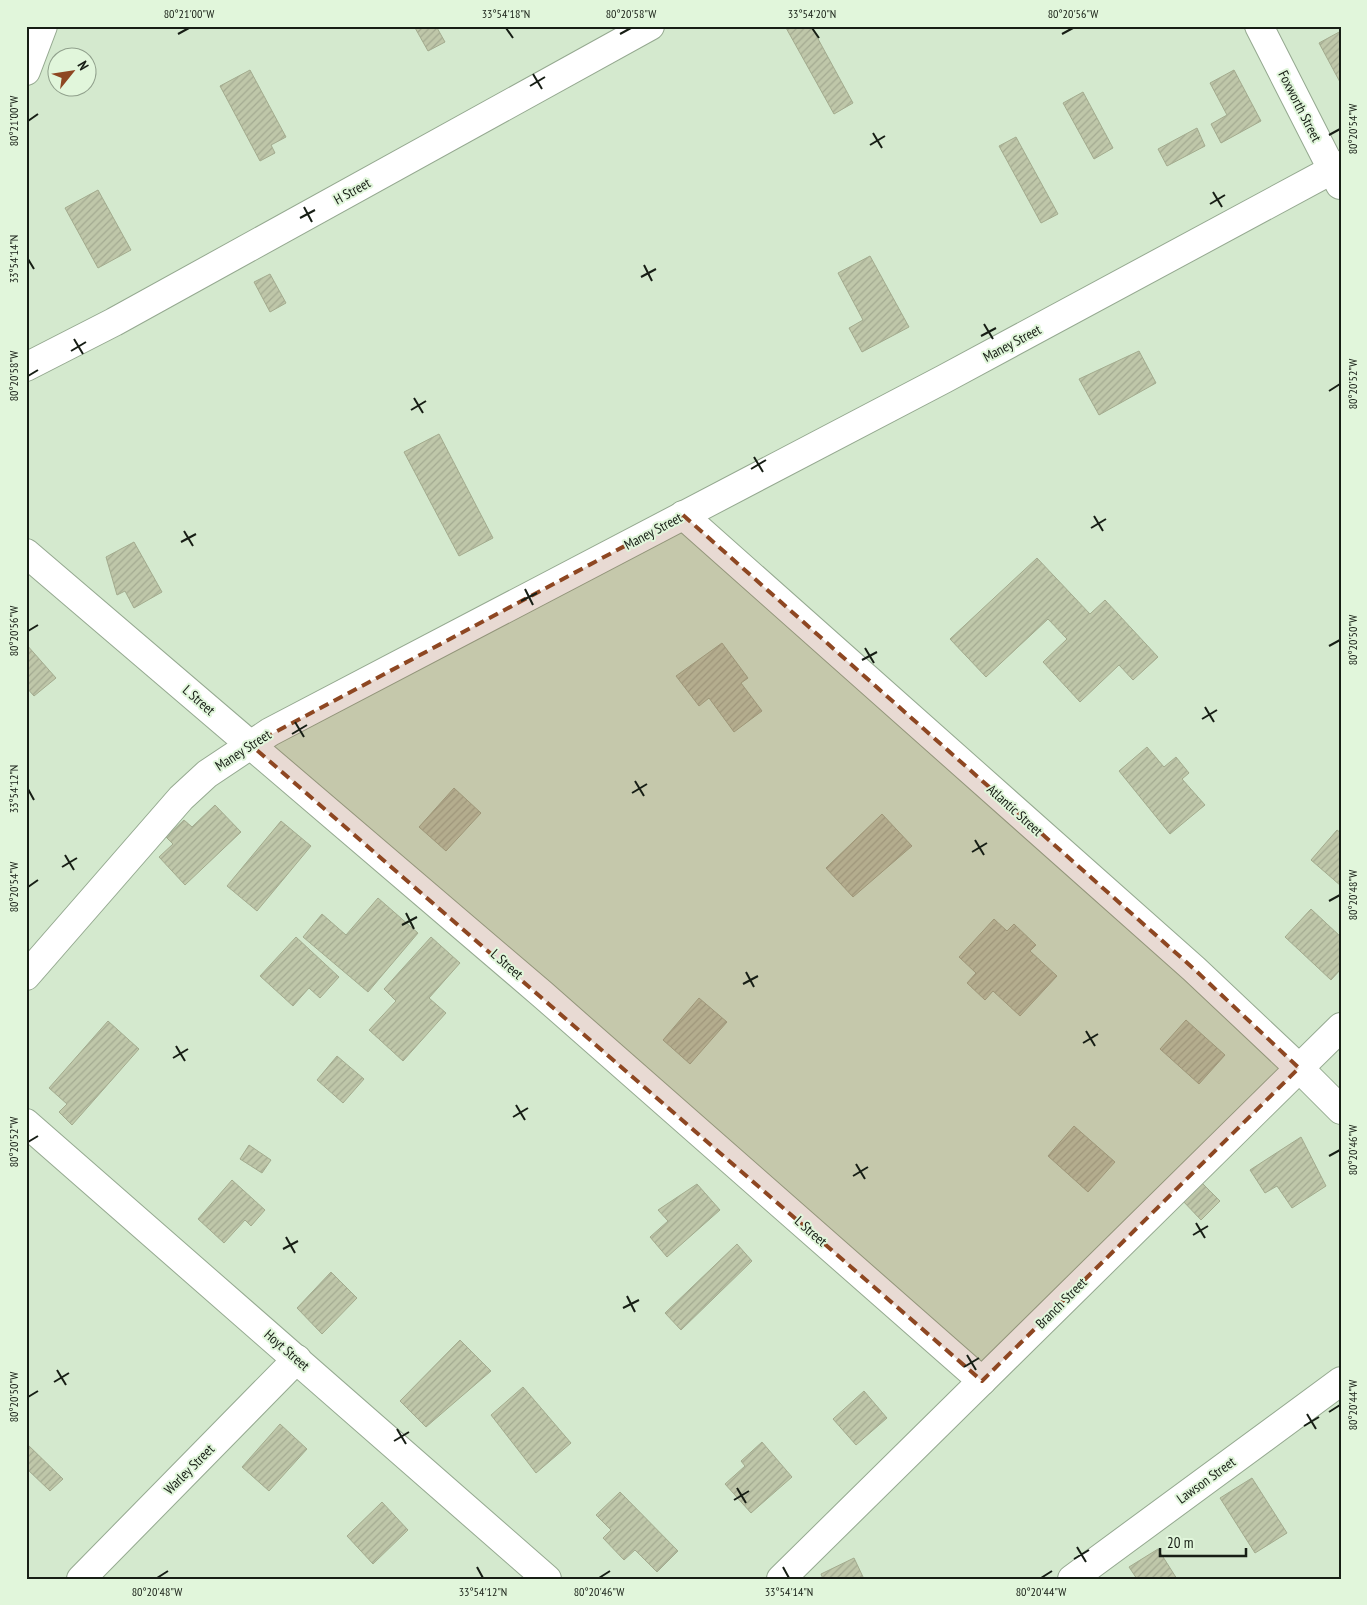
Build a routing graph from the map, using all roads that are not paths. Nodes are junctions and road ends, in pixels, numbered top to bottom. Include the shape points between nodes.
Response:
1 (43, 26) edge
2 (650, 26) edge
3 (1258, 26) edge
4 (26, 71) edge
5 (1338, 173) edge
6 (26, 367) edge
7 (683, 515) junction
8 (26, 553) edge
9 (251, 745) junction
10 (26, 976) edge
11 (1341, 1027) edge
12 (1299, 1068) junction
13 (1341, 1110) edge
14 (26, 1123) edge
15 (298, 1359) junction
16 (982, 1381) junction
17 (1341, 1381) edge
18 (81, 1579) edge
19 (547, 1579) edge
20 (781, 1579) edge
21 (1072, 1579) edge

1 - 4 street
2 - 6 street, H Street via 114,322
3 - 5 street, Foxworth Street
5 - 7 street, Maney Street
7 - 9 street, Maney Street via 270,732
7 - 12 street, Atlantic Street via 1180,956
8 - 9 street, L Street
9 - 10 street, Maney Street via 207,774 181,798
9 - 16 street, L Street via 542,994
11 - 12 street, Branch Street
12 - 13 street, Atlantic Street
12 - 16 street, Branch Street
14 - 15 street, Hoyt Street
15 - 18 street, Warley Street
15 - 19 street, Hoyt Street
16 - 20 street, Branch Street
17 - 21 street, Lawson Street

